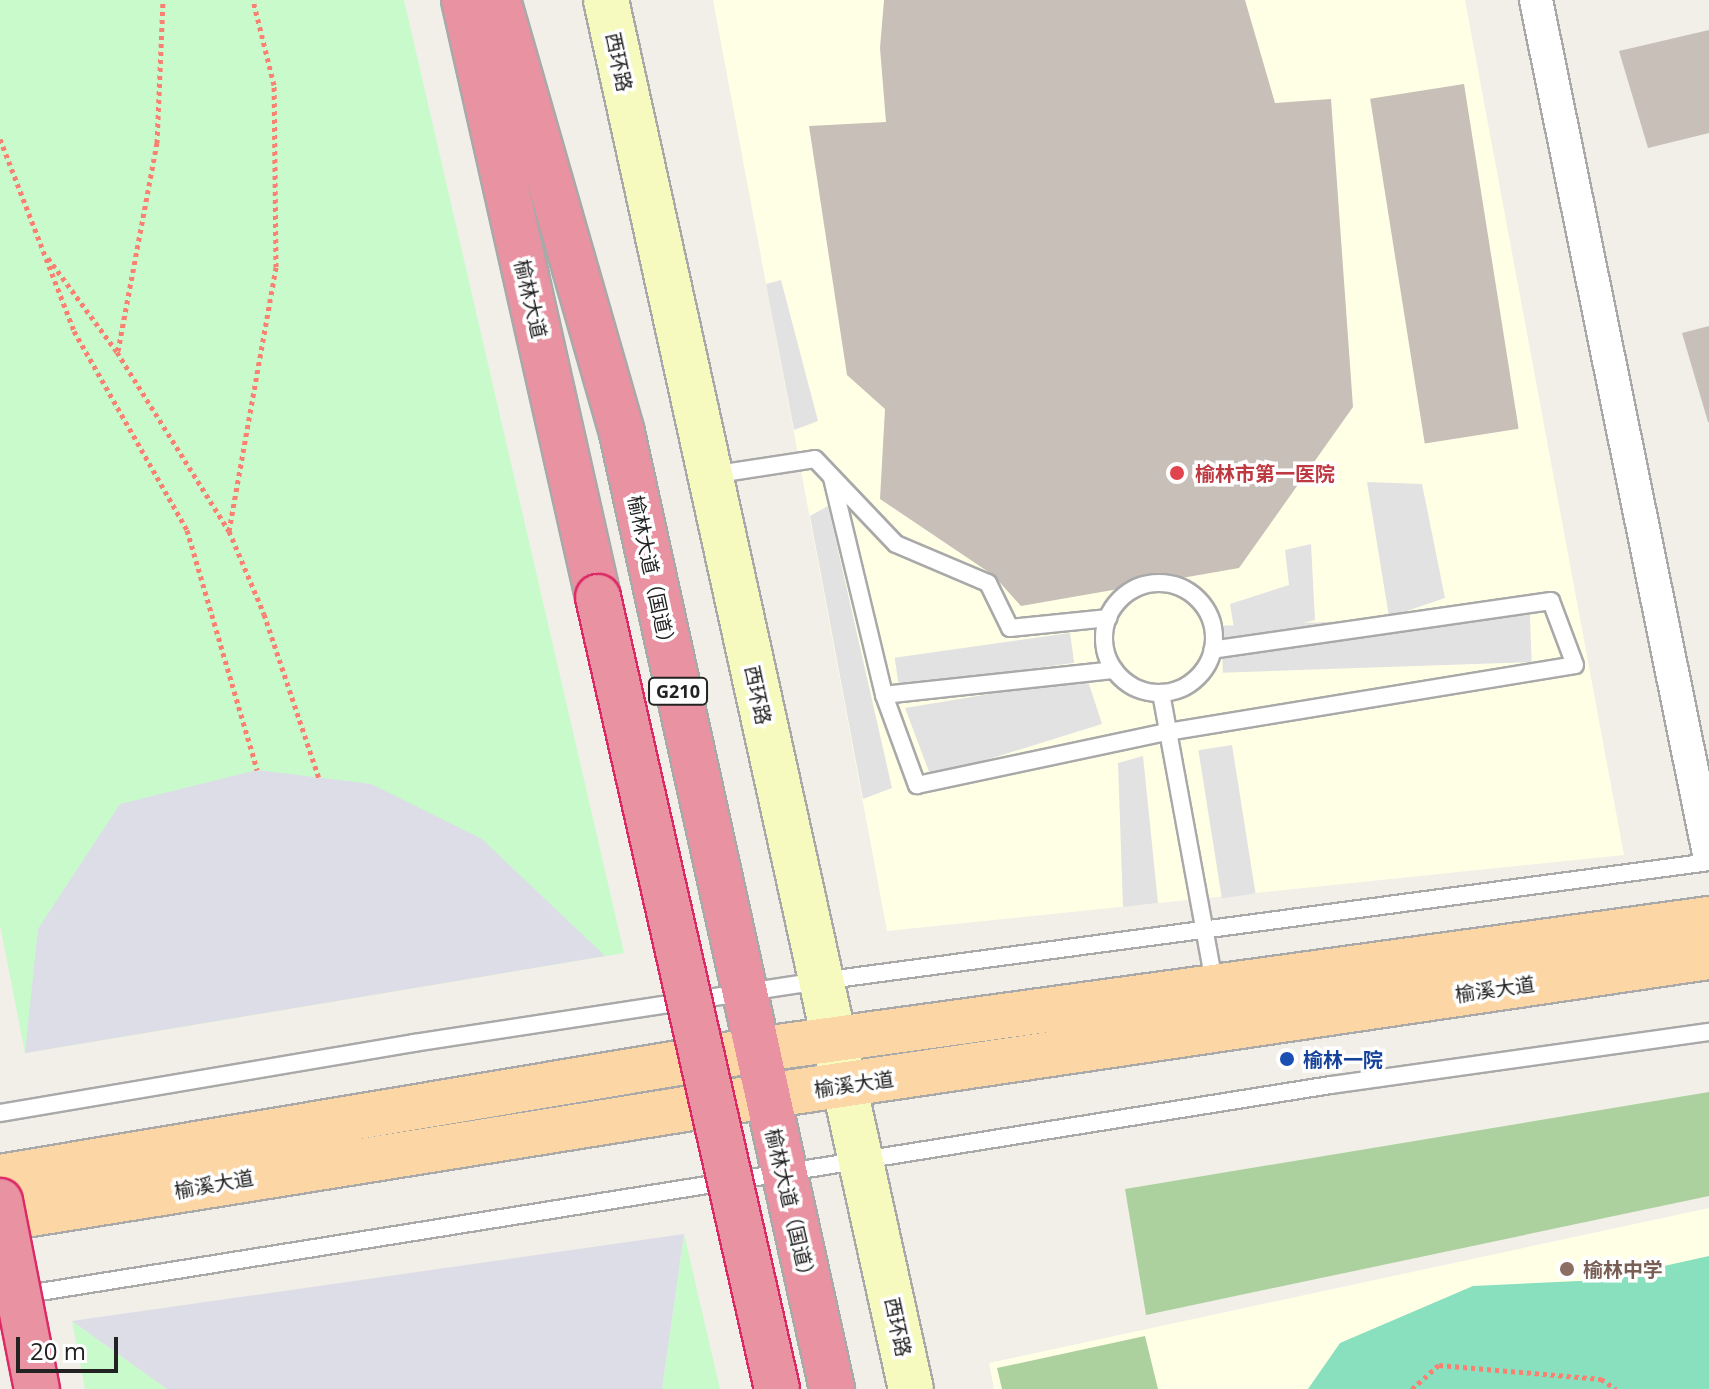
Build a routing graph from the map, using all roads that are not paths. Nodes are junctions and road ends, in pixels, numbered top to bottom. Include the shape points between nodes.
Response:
1 (464, 0) edge
2 (498, 0) edge
3 (606, 0) edge
4 (1536, 0) edge
5 (710, 475) junction
6 (832, 476) junction
7 (1108, 618) junction
8 (1213, 650) junction
9 (1114, 670) junction
10 (1161, 693) junction
11 (884, 695) junction
12 (1167, 732) junction
13 (1709, 854) edge
14 (1709, 862) edge
15 (1709, 919) edge
16 (1205, 931) junction
17 (1709, 957) edge
18 (821, 981) junction
19 (1216, 987) junction
20 (744, 992) junction
21 (1709, 1032) edge
22 (835, 1040) junction
23 (756, 1050) junction
24 (845, 1085) junction
25 (766, 1096) junction
26 (0, 1113) edge
27 (861, 1160) junction
28 (783, 1173) junction
29 (0, 1177) edge
30 (0, 1201) edge
31 (0, 1219) edge
32 (0, 1298) edge
33 (37, 1389) edge
34 (777, 1389) edge
35 (832, 1389) edge
36 (911, 1389) edge

1 - 34 highway, 榆林大道 / G210, bridge
2 - 20 highway, 榆林大道（国道） / G210 via 622,433
3 - 5 main road, 西环路
4 - 13 street
5 - 6 lane via 815,459
5 - 18 main road, 西环路
6 - 7 lane via 896,544 988,583 1010,628
6 - 11 lane
7 - 8 lane via 1124,597 1148,584 1183,589 1209,614
7 - 9 lane via 1106,654
8 - 10 lane via 1195,681
8 - 12 lane via 1551,601 1575,665
9 - 10 lane via 1127,683
9 - 11 lane
10 - 12 lane
11 - 12 lane via 917,785
12 - 16 lane
14 - 16 lane
15 - 19 main road, 榆溪大道
16 - 18 lane
16 - 19 lane
17 - 24 main road, 榆溪大道
18 - 20 lane
18 - 22 main road, 西环路
19 - 22 main road, 榆溪大道
20 - 23 highway, 榆林大道（国道） / G210
20 - 26 lane
21 - 27 lane via 1331,1085
22 - 23 main road, 榆溪大道
22 - 24 main road, 西环路
23 - 25 highway, 榆林大道（国道） / G210
23 - 29 main road, 榆溪大道
24 - 25 main road, 榆溪大道
24 - 27 main road, 西环路
25 - 28 highway, 榆林大道（国道） / G210
25 - 31 main road, 榆溪大道
27 - 28 lane
27 - 36 main road, 西环路
28 - 32 lane
28 - 35 highway, 榆林大道（国道） / G210
30 - 33 highway, bridge

